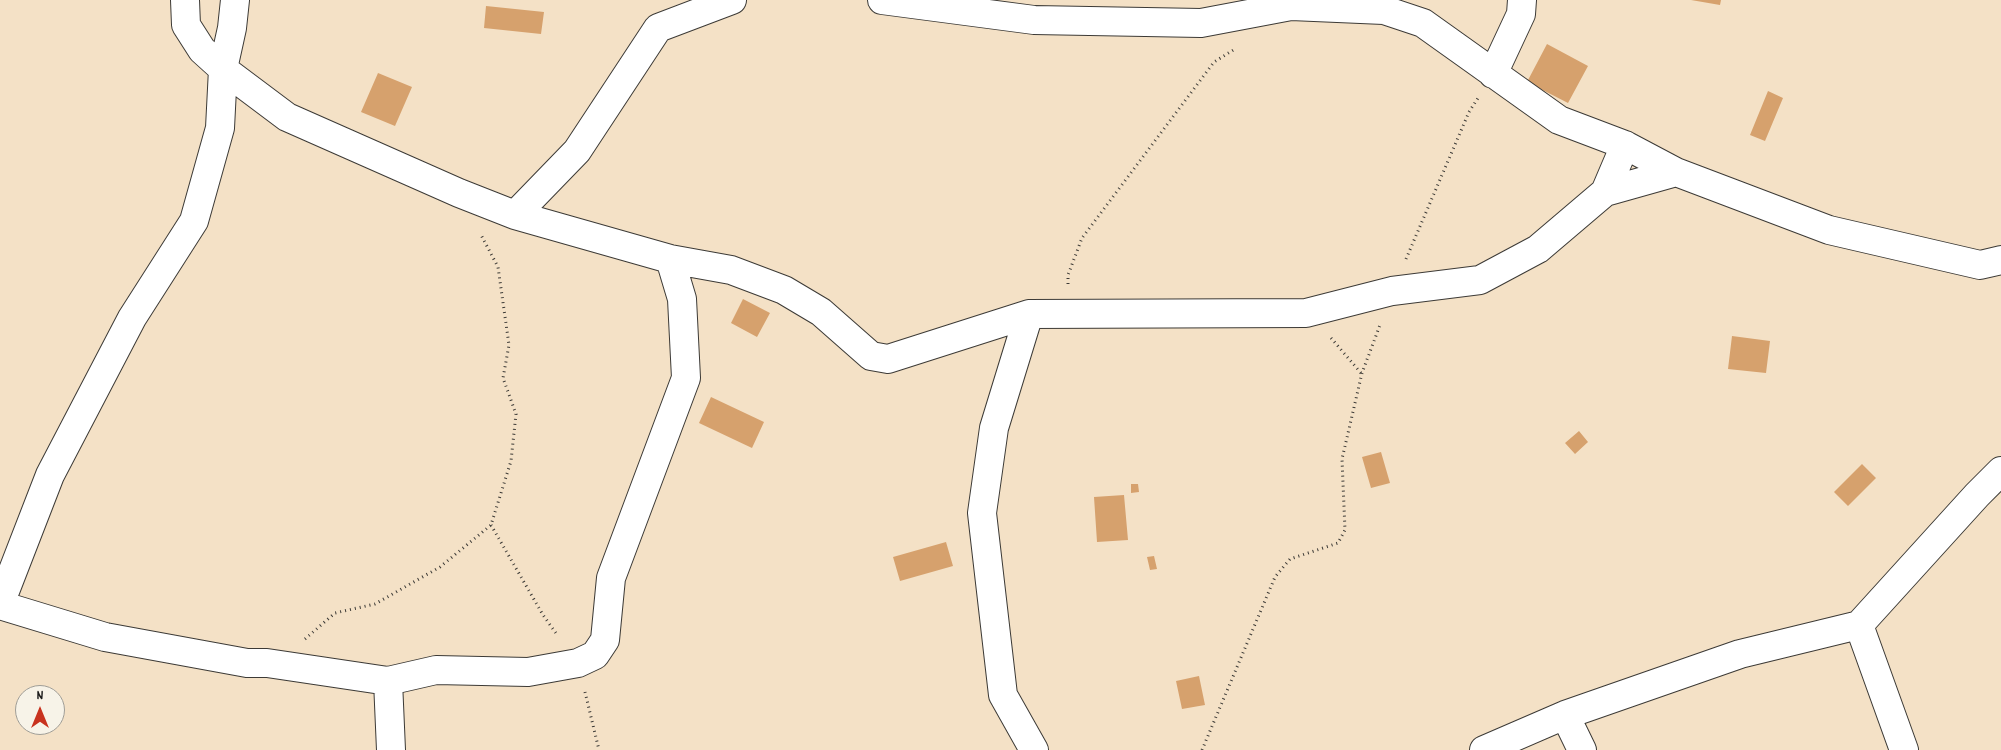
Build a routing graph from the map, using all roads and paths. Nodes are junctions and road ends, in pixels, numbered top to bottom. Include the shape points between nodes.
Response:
1 (184, 0) edge
2 (236, 0) edge
3 (732, 0) edge
4 (882, 0) edge
5 (1522, 0) edge
6 (1238, 46) dead end
7 (223, 70) junction
8 (1493, 74) junction
9 (1625, 145) junction
10 (1676, 172) junction
11 (1605, 192) junction
12 (459, 193) junction
13 (515, 215) junction
14 (670, 259) junction
15 (2001, 260) edge
16 (1392, 291) junction
17 (1068, 313) junction
18 (1306, 313) junction
19 (1029, 314) junction
20 (1362, 373) junction
21 (2001, 472) edge
22 (491, 525) junction
23 (0, 605) edge
24 (1859, 625) junction
25 (267, 663) junction
26 (578, 663) junction
27 (388, 681) junction
28 (1565, 715) junction
29 (391, 750) edge
30 (599, 750) edge
31 (1034, 750) edge
32 (1202, 750) edge
33 (1484, 750) edge
34 (1582, 750) edge
35 (1904, 750) edge

1 - 7 street via 186,25 202,50
2 - 7 street
3 - 13 street via 658,28 576,151
4 - 8 street via 1054,21 1201,23 1291,6 1384,10 1423,23
5 - 8 street via 1521,14
6 - 17 path via 1214,62 1082,238 1068,275
7 - 12 street via 287,117
7 - 23 street via 220,128 194,221 132,318 50,475
8 - 9 street via 1559,120
8 - 16 path via 1469,112
9 - 10 street
9 - 11 street
10 - 11 street
10 - 15 street via 1828,230 1980,265
11 - 16 street via 1538,249 1480,280
12 - 13 street
12 - 22 path via 498,267 509,345 503,378 516,414 511,461
13 - 14 street
14 - 19 street via 731,270 784,290 821,312 871,356 888,359
14 - 26 street via 682,300 686,378 611,578 605,640 595,655
16 - 18 street
16 - 20 path
17 - 18 street
17 - 19 street
18 - 20 path
19 - 31 street via 994,428 982,512 1003,695
20 - 32 path via 1342,459 1345,530 1338,543 1290,559 1275,577
21 - 24 street via 1976,495
22 - 25 path via 440,567 375,604 335,614 293,649
22 - 26 path via 543,615
23 - 25 street via 105,637 247,663
24 - 28 street via 1740,654
24 - 35 street
25 - 27 street
26 - 27 street via 528,672 436,670
26 - 30 path
27 - 29 street
28 - 33 street
28 - 34 street

